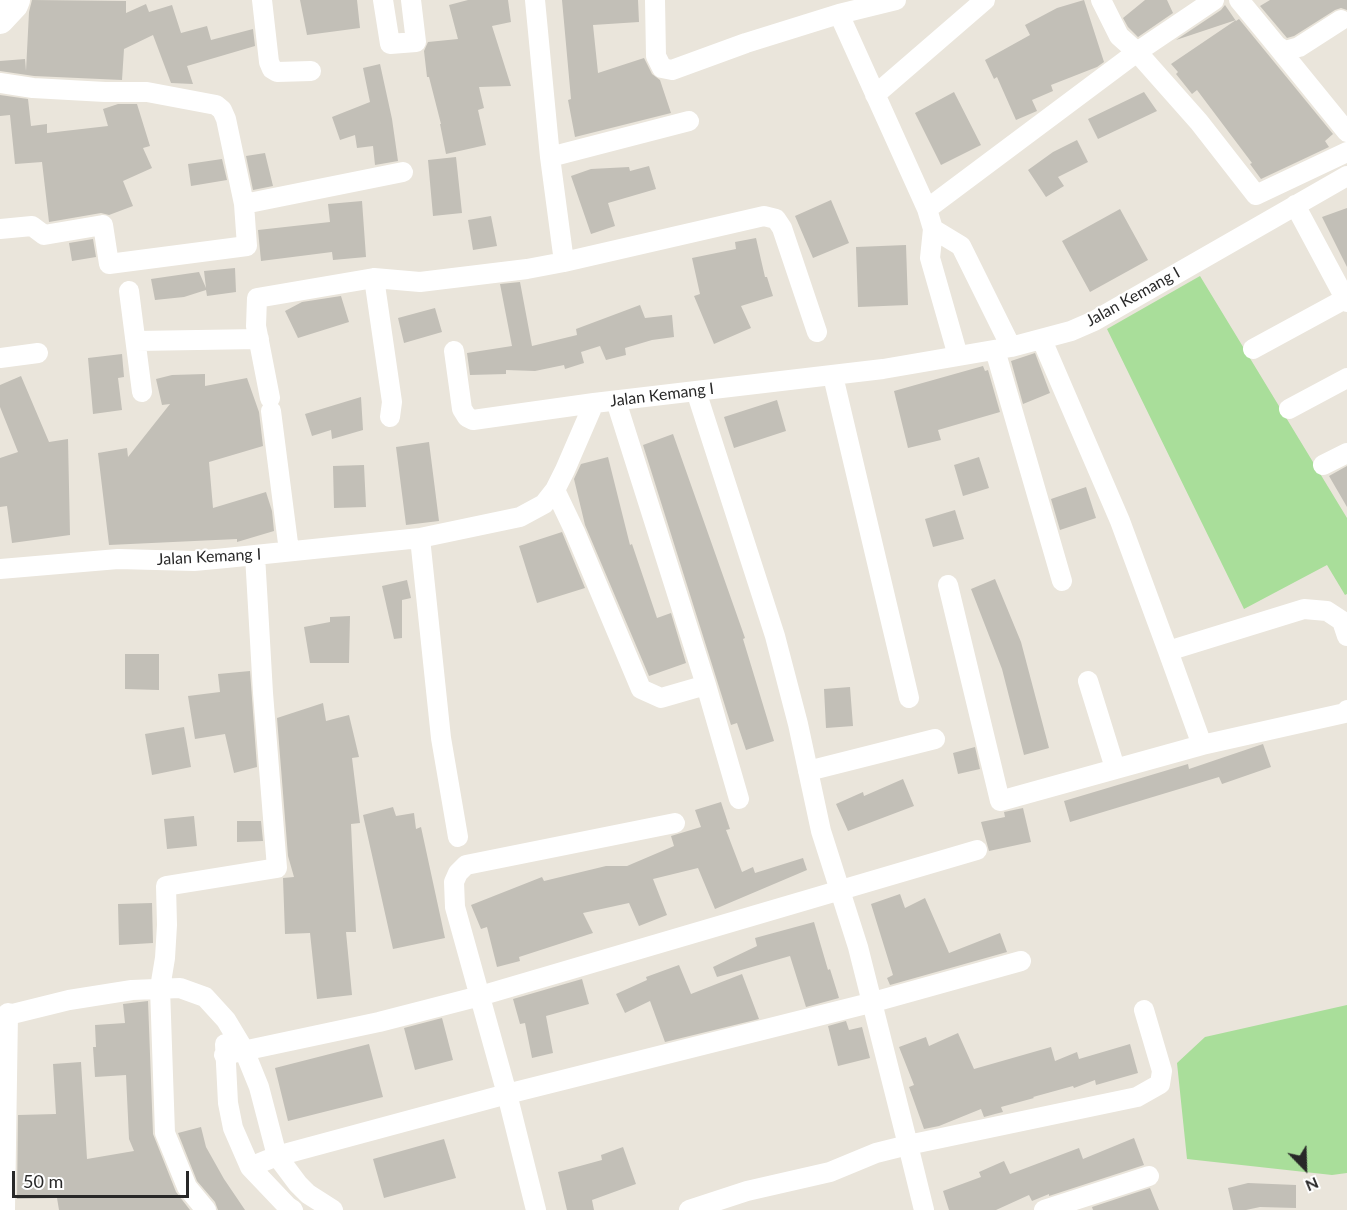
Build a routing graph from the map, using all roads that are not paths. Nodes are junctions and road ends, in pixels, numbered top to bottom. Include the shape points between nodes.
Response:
1 (16, 0) edge
2 (262, 0) edge
3 (383, 0) edge
4 (411, 0) edge
5 (535, 0) edge
6 (655, 0) edge
7 (896, 0) edge
8 (985, 0) edge
9 (1101, 0) edge
10 (1214, 0) edge
11 (1239, 0) edge
12 (873, 2) edge
13 (838, 14) junction
14 (0, 20) edge
15 (1345, 21) edge
16 (1277, 46) junction
17 (1137, 52) junction
18 (311, 71) dead end
19 (0, 83) edge
20 (875, 95) junction
21 (689, 121) dead end
22 (1347, 132) edge
23 (1347, 152) edge
24 (550, 157) junction
25 (403, 172) dead end
26 (1347, 176) edge
27 (244, 204) junction
28 (1295, 205) junction
29 (927, 209) junction
30 (0, 229) edge
31 (933, 229) junction
32 (564, 262) junction
33 (374, 278) junction
34 (129, 291) dead end
35 (1346, 301) edge
36 (817, 332) dead end
37 (259, 339) junction
38 (1041, 340) junction
39 (136, 341) junction
40 (1003, 348) junction
41 (1253, 349) dead end
42 (454, 351) dead end
43 (38, 353) dead end
44 (958, 356) junction
45 (0, 358) edge
46 (833, 376) junction
47 (1347, 378) edge
48 (696, 391) junction
49 (142, 392) dead end
50 (616, 401) junction
51 (594, 403) junction
52 (1289, 409) dead end
53 (390, 417) dead end
54 (1347, 453) edge
55 (1323, 465) dead end
56 (555, 490) junction
57 (420, 538) junction
58 (289, 551) junction
59 (255, 555) junction
60 (0, 569) edge
61 (1062, 581) dead end
62 (948, 585) dead end
63 (1347, 636) edge
64 (1168, 651) junction
65 (1088, 681) dead end
66 (706, 685) junction
67 (909, 698) dead end
68 (1347, 710) edge
69 (935, 739) dead end
70 (1202, 745) junction
71 (1116, 768) junction
72 (808, 771) junction
73 (739, 799) dead end
74 (675, 823) dead end
75 (458, 837) dead end
76 (976, 850) dead end
77 (839, 889) junction
78 (1021, 961) dead end
79 (160, 988) junction
80 (480, 996) junction
81 (870, 1003) junction
82 (1144, 1010) dead end
83 (4, 1015) edge
84 (226, 1020) junction
85 (244, 1050) junction
86 (224, 1055) junction
87 (507, 1094) junction
88 (908, 1146) junction
89 (277, 1156) junction
90 (250, 1167) junction
91 (1149, 1176) dead end
92 (5, 1210) edge
93 (206, 1210) edge
94 (292, 1210) edge
95 (333, 1210) edge
96 (536, 1210) edge
97 (689, 1210) edge
98 (924, 1210) edge
99 (1044, 1210) edge

1 - 14 street
2 - 18 street via 272,69
3 - 4 street via 390,44 416,42
5 - 24 street
6 - 13 street via 656,56 662,68 672,70
7 - 12 street
8 - 20 street
9 - 17 street via 1119,36
10 - 17 street
11 - 16 street
12 - 13 street
13 - 20 street
15 - 16 street via 1299,46 1285,51
16 - 22 street
17 - 23 street via 1200,122 1256,195
17 - 29 street
19 - 27 street via 147,92 216,105 226,119
20 - 29 street
21 - 24 street
24 - 32 street
25 - 27 street
26 - 28 street, Jalan Kemang I
27 - 30 street via 247,246 109,264 103,225 44,235 32,226
28 - 35 street
28 - 38 street, Jalan Kemang I via 1094,321
29 - 31 street
31 - 40 street via 961,246
31 - 44 street via 930,258
32 - 33 street via 446,280
32 - 36 street via 764,216 776,219
33 - 37 street via 257,298
33 - 53 street via 392,402
34 - 39 street
35 - 41 street
37 - 39 street
37 - 58 street
38 - 40 street, Jalan Kemang I
38 - 64 street via 1120,521
39 - 49 street
40 - 44 street, Jalan Kemang I
40 - 61 street
42 - 51 street via 462,409 473,420
43 - 45 street
44 - 46 street, Jalan Kemang I
46 - 48 street, Jalan Kemang I
46 - 67 street
47 - 52 street
48 - 50 street, Jalan Kemang I
48 - 72 street via 775,636
50 - 51 street, Jalan Kemang I
50 - 66 street
51 - 56 street, Jalan Kemang I
54 - 55 street
56 - 57 street, Jalan Kemang I via 544,504 520,517
56 - 66 street via 641,688 660,698
57 - 58 street, Jalan Kemang I
57 - 75 street via 441,738
58 - 59 street, Jalan Kemang I
59 - 60 street, Jalan Kemang I via 194,561 118,559
59 - 79 street via 278,868 166,886 167,925
62 - 71 street via 1000,801
63 - 64 street via 1342,621 1327,611 1304,609
64 - 70 street
65 - 71 street
66 - 73 street
68 - 70 street
69 - 72 street
70 - 71 street
72 - 77 street
74 - 80 street via 466,866 458,873 454,882 456,907
76 - 77 street
77 - 80 street
77 - 81 street via 858,947
78 - 81 street
79 - 83 street via 103,993
79 - 84 street via 180,988 206,997
79 - 93 street via 165,1133 188,1187
80 - 85 street
80 - 87 street
81 - 87 street
81 - 88 street
82 - 88 street via 1162,1071 1160,1084 1137,1097
83 - 92 street
84 - 85 street
84 - 86 street
85 - 86 street
85 - 89 street via 259,1087
86 - 90 street via 233,1128
87 - 89 street
87 - 96 street
88 - 97 street via 876,1153 830,1172 747,1191
88 - 98 street
89 - 90 street
89 - 95 street via 308,1194
90 - 94 street
91 - 99 street

